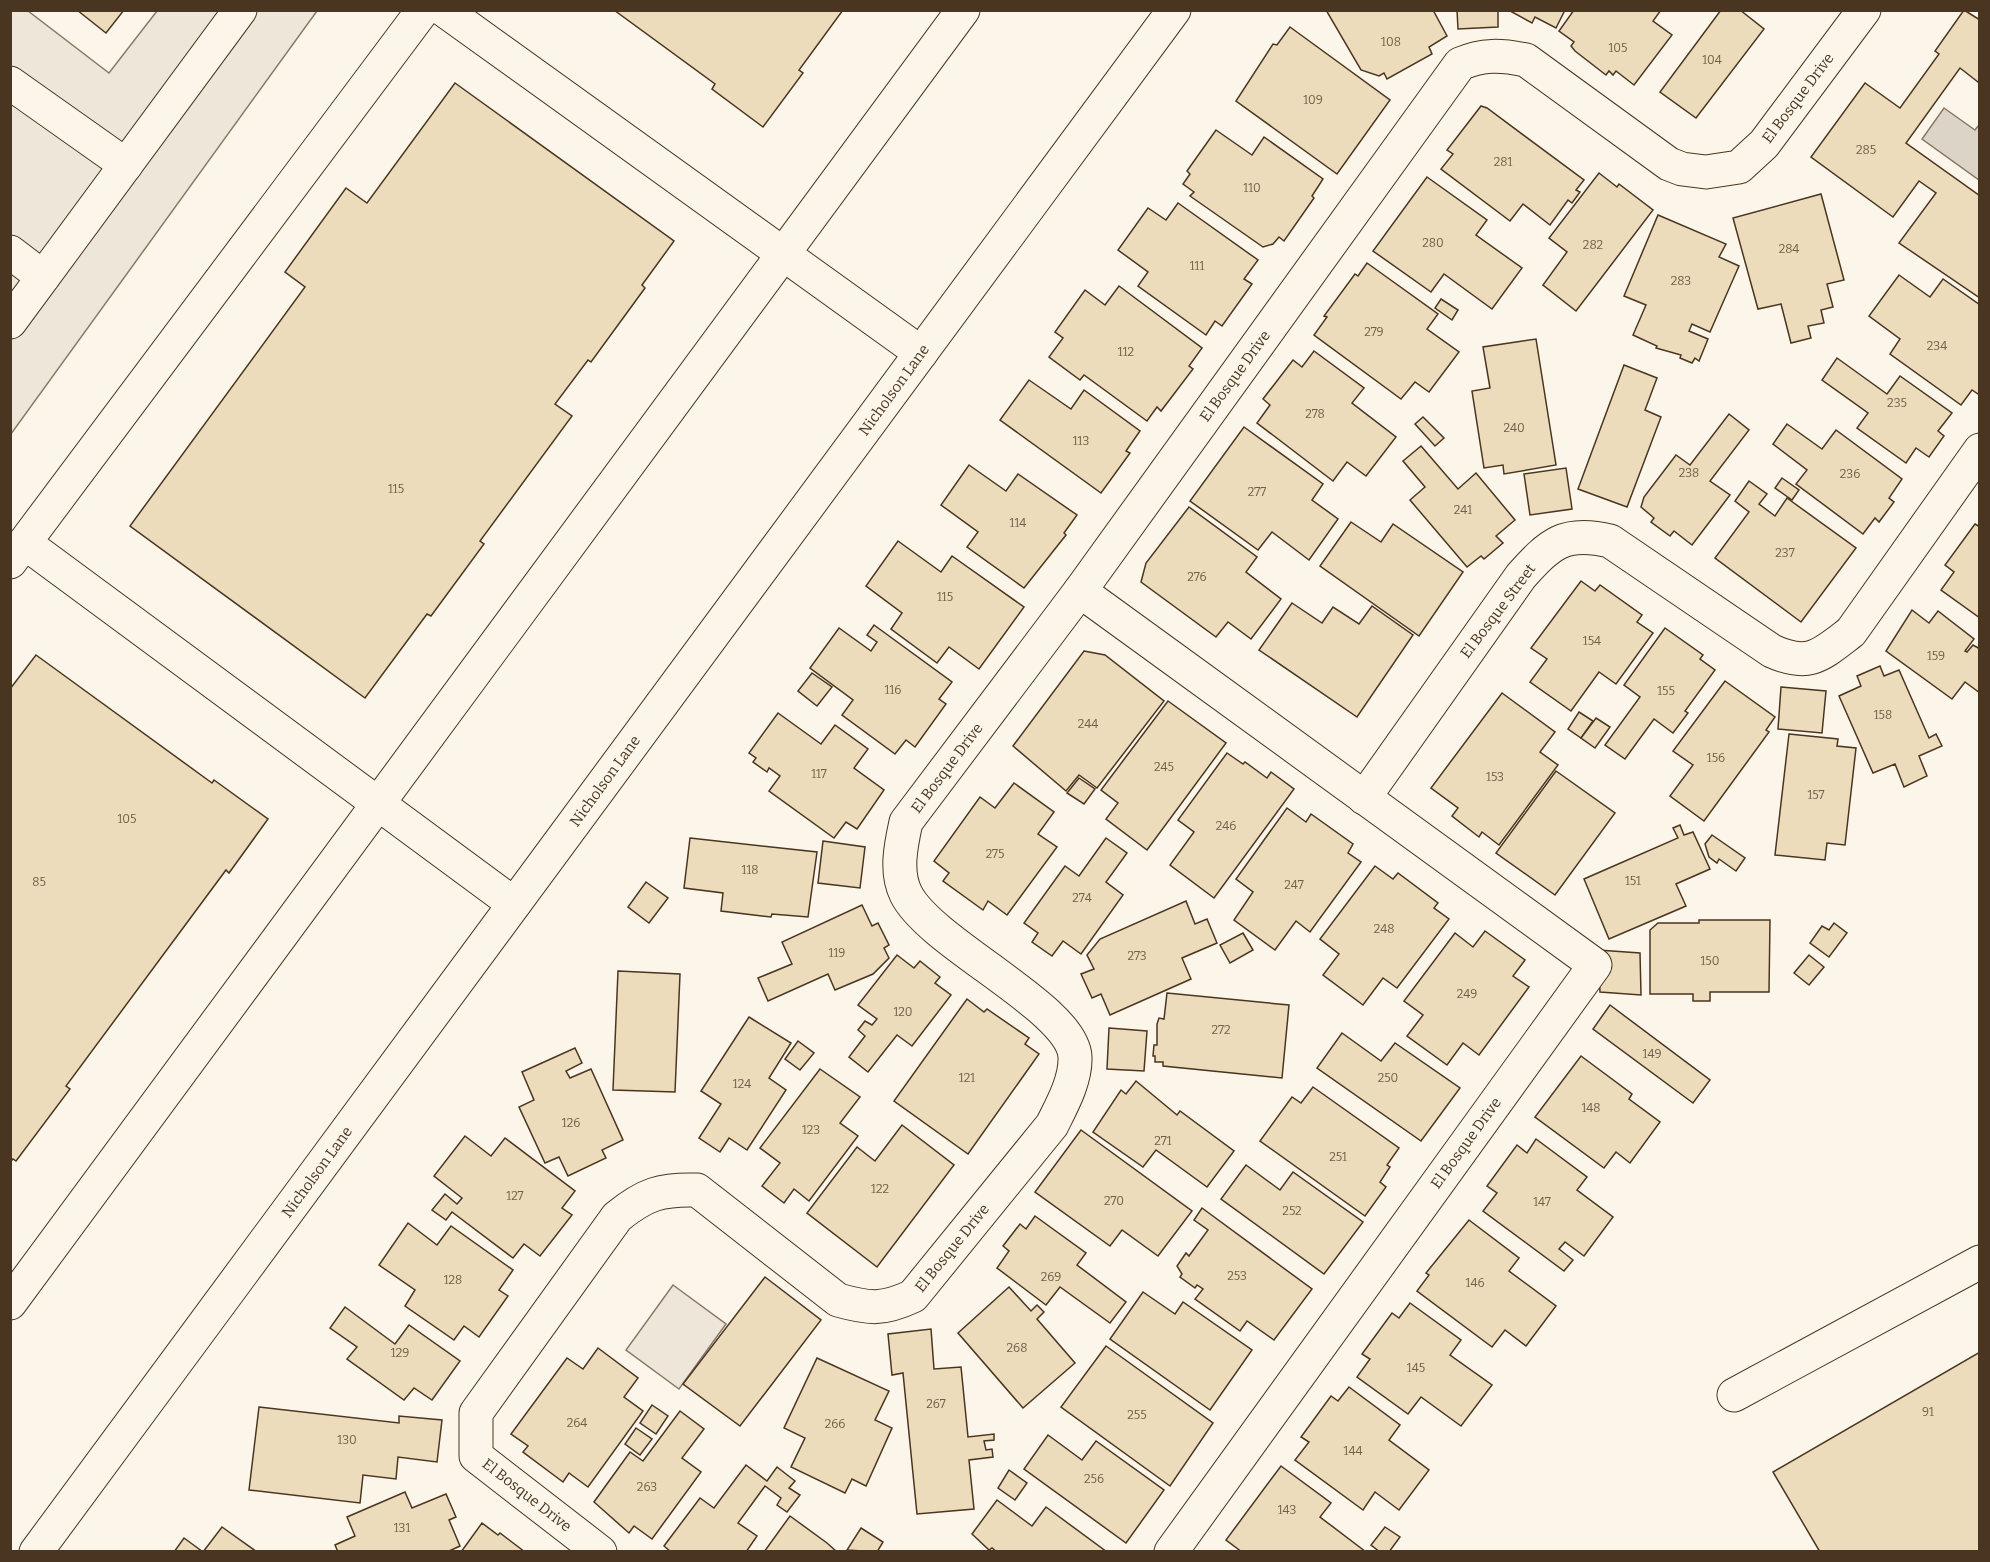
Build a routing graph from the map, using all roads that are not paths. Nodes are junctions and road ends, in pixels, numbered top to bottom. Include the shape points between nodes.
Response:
1 (240, 10) edge
2 (423, 10) edge
3 (444, 10) edge
4 (963, 10) edge
5 (1174, 10) edge
6 (1864, 10) edge
7 (10, 83) edge
8 (126, 165) junction
9 (10, 252) edge
10 (784, 254) junction
11 (44, 277) junction
12 (10, 322) edge
13 (921, 353) junction
14 (1980, 450) edge
15 (18, 552) edge
16 (1080, 591) junction
17 (1364, 798) junction
18 (378, 804) junction
19 (514, 904) junction
20 (1980, 1262) edge
21 (10, 1303) edge
22 (1734, 1395) dead end
23 (36, 1551) edge
24 (600, 1551) edge
25 (1171, 1551) edge

1 - 8 street
2 - 15 street
3 - 10 street
4 - 10 street
5 - 13 street, Nicholson Lane
6 - 16 street, El Bosque Drive via 1764,144 1739,167 1706,172 1669,164 1526,60 1501,54 1475,57 1460,64
7 - 8 street
8 - 11 street
9 - 11 street
10 - 13 street
10 - 18 street
11 - 12 street
13 - 19 street, Nicholson Lane
14 - 17 street, El Bosque Street via 1851,632 1805,661 1772,651 1610,541 1590,536 1567,538 1548,547 1521,576
15 - 18 street
16 - 17 street
16 - 24 street, El Bosque Drive via 906,822 900,850 906,895 931,923 1061,1025 1075,1056 1067,1097 1052,1125 913,1296 892,1305 867,1309 838,1300 697,1190 668,1189 638,1200 617,1217 476,1413 476,1456
17 - 25 street, El Bosque Drive via 1595,965
18 - 19 street
18 - 21 street
19 - 23 street, Nicholson Lane
20 - 22 street

